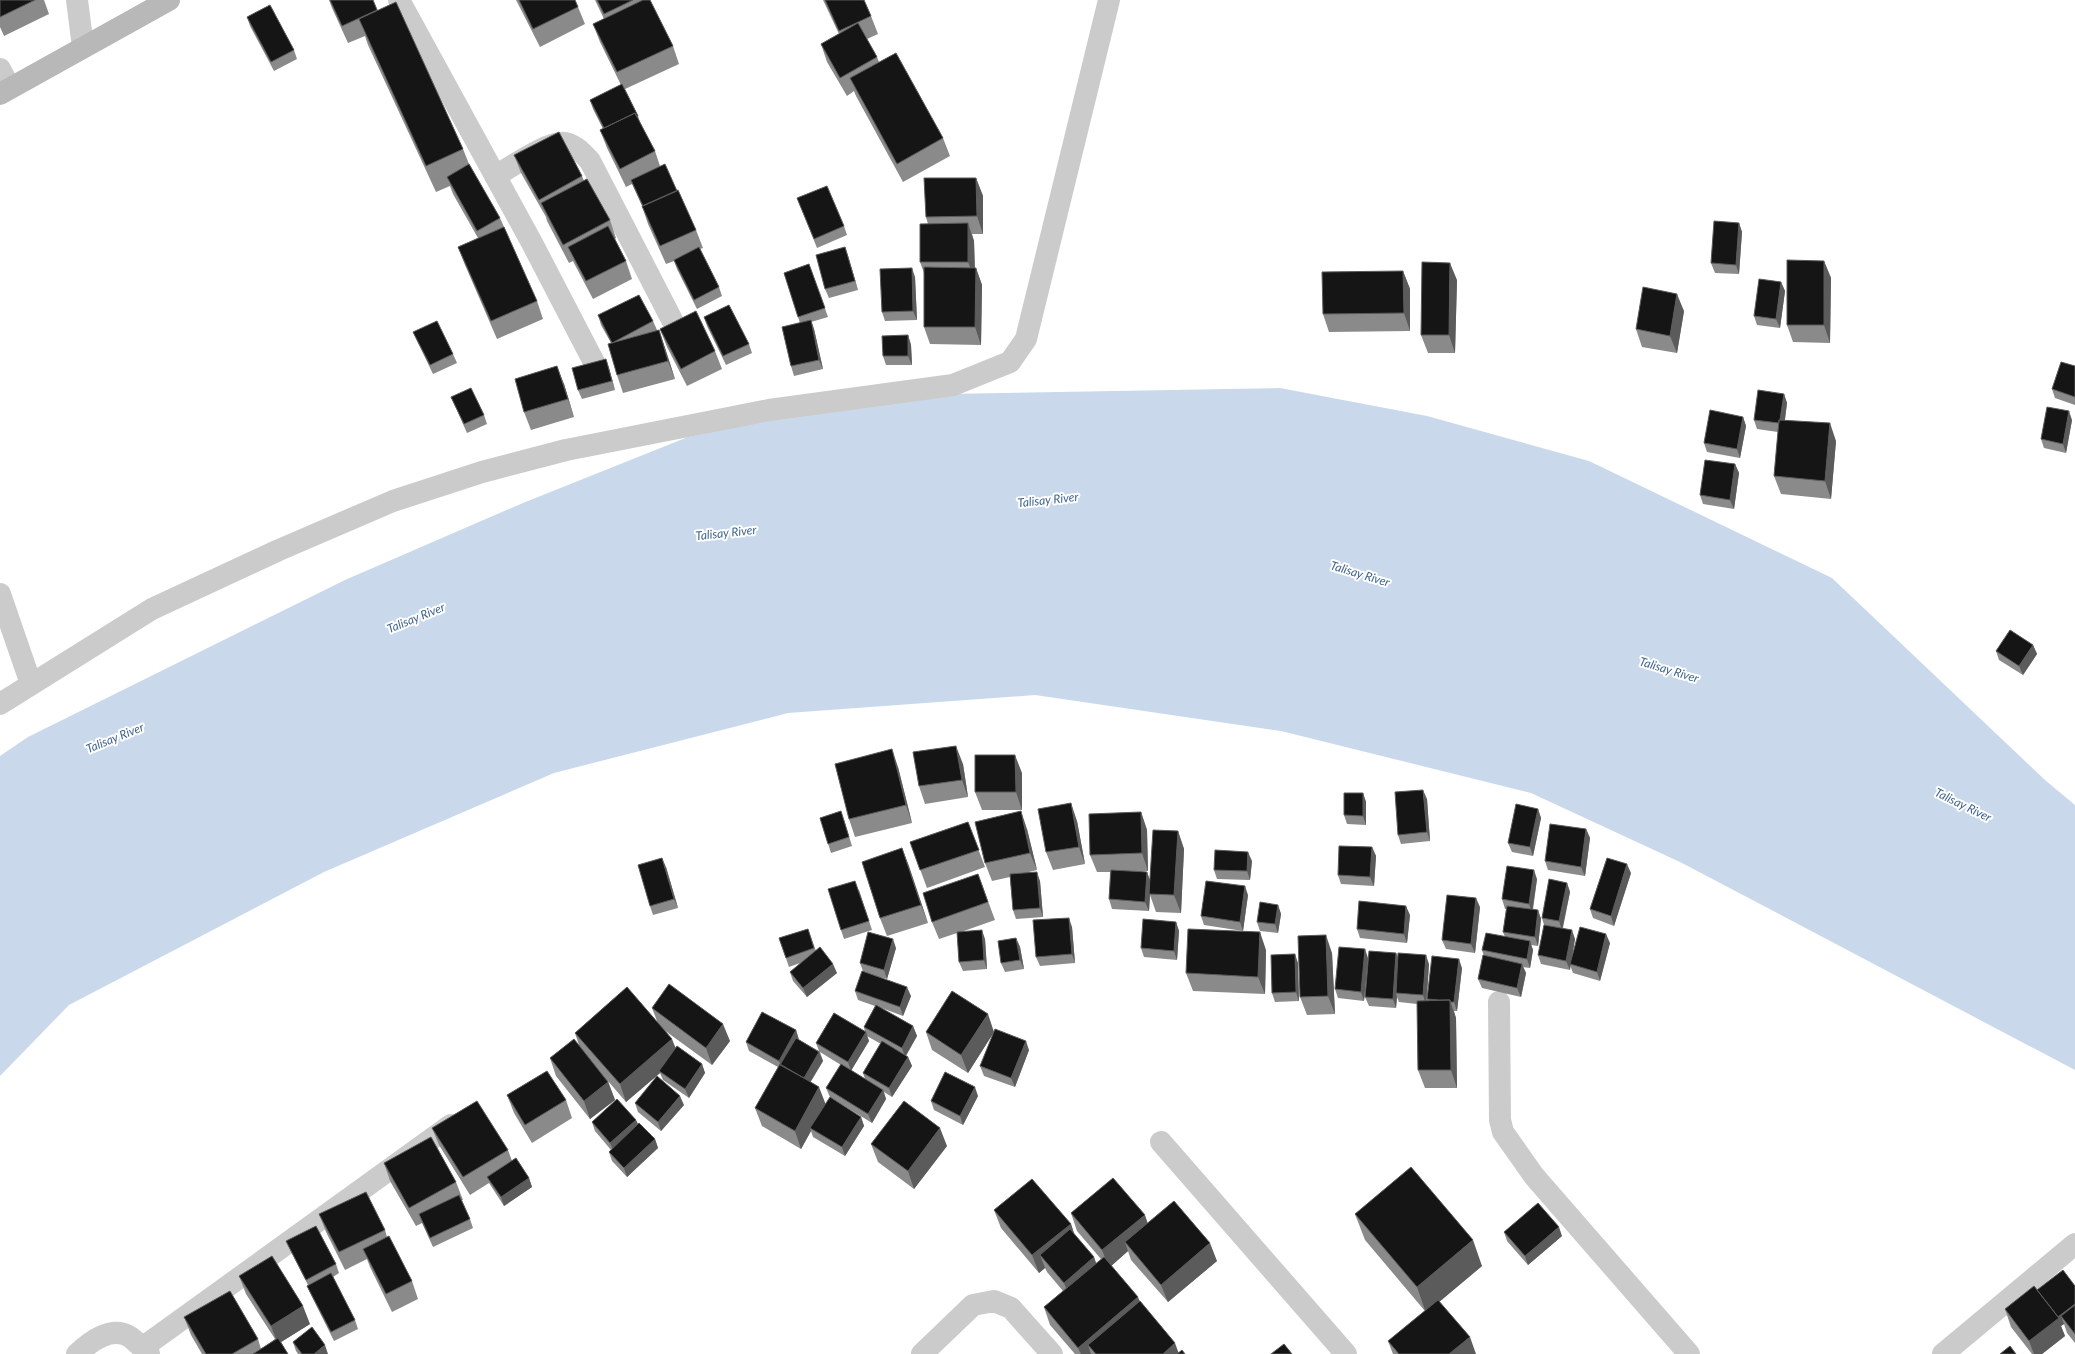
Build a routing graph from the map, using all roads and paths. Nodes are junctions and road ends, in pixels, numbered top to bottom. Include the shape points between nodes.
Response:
1 (77, 0) edge
2 (169, 0) edge
3 (399, 0) edge
4 (1109, 0) edge
5 (83, 47) junction
6 (0, 69) edge
7 (5, 91) edge
8 (496, 176) junction
9 (672, 320) dead end
10 (597, 368) edge
11 (0, 594) edge
12 (31, 684) junction
13 (0, 704) edge
14 (1499, 1002) dead end
15 (451, 1125) edge
16 (1161, 1142) dead end
17 (2075, 1244) edge
18 (146, 1351) edge
19 (77, 1354) edge
20 (922, 1354) edge
21 (1052, 1354) edge
22 (1346, 1354) edge
23 (1689, 1354) edge
24 (1943, 1354) edge

1 - 5 street
2 - 5 main road
3 - 8 street
4 - 12 street via 1026,339 1010,362 953,385 769,410 566,450 475,474 393,501 152,609
5 - 7 main road
6 - 7 street
8 - 9 street via 550,146 564,143 577,148 590,161
8 - 10 street
11 - 12 street
12 - 13 street
14 - 23 street via 1500,1120 1503,1132 1534,1176
15 - 18 street
16 - 22 street
17 - 24 street
18 - 19 street via 129,1336 111,1333 92,1341
20 - 21 street via 973,1305 994,1301 1011,1308

